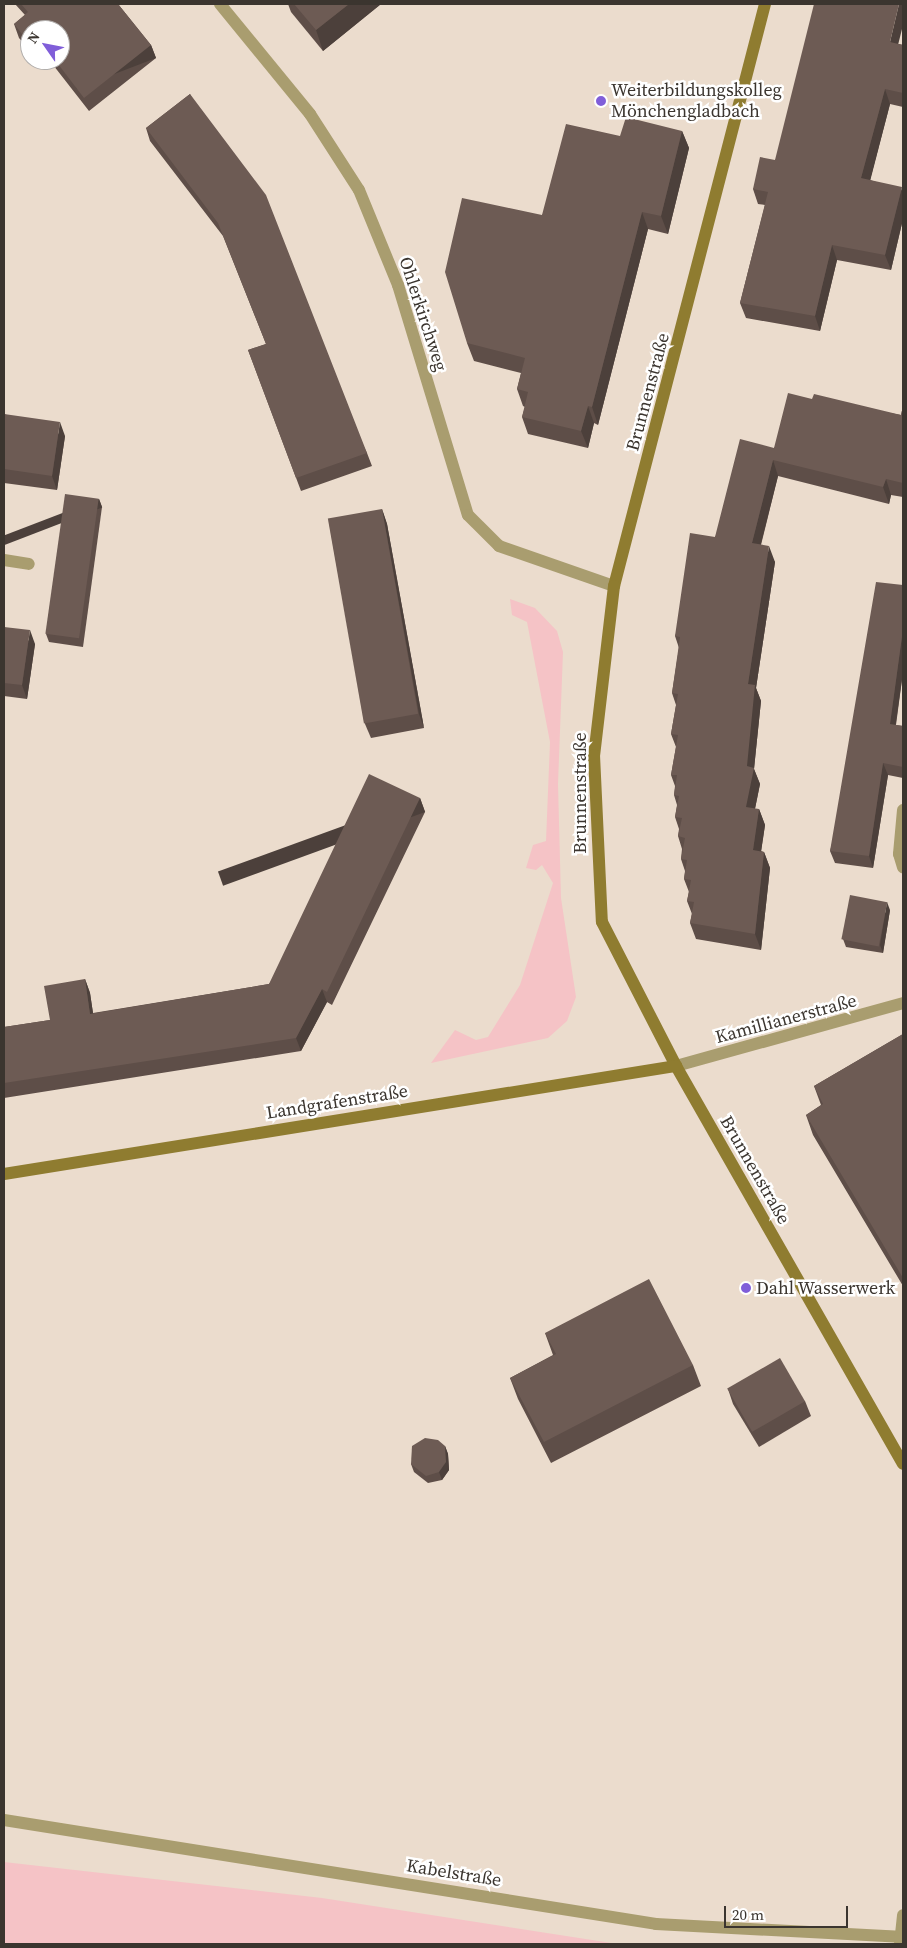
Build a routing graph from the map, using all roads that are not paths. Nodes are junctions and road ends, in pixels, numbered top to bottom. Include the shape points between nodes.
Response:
1 (220, 4) edge
2 (765, 4) edge
3 (4, 560) edge
4 (29, 564) dead end
5 (614, 586) junction
6 (903, 810) edge
7 (903, 867) edge
8 (903, 1003) edge
9 (676, 1066) junction
10 (4, 1174) edge
11 (903, 1464) edge
12 (4, 1820) edge
13 (903, 1914) edge
14 (900, 1941) edge

1 - 5 street, Ohlerkirchweg via 310,114 359,190 398,285 468,515 499,546
2 - 5 street, Brunnenstraße
3 - 4 street
5 - 9 street, Brunnenstraße via 594,755 602,922
6 - 7 street via 899,854
8 - 9 street, Kamillianerstraße
9 - 10 street, Landgrafenstraße
9 - 11 street, Brunnenstraße
12 - 14 street, Kabelstraße via 656,1924
13 - 14 street

